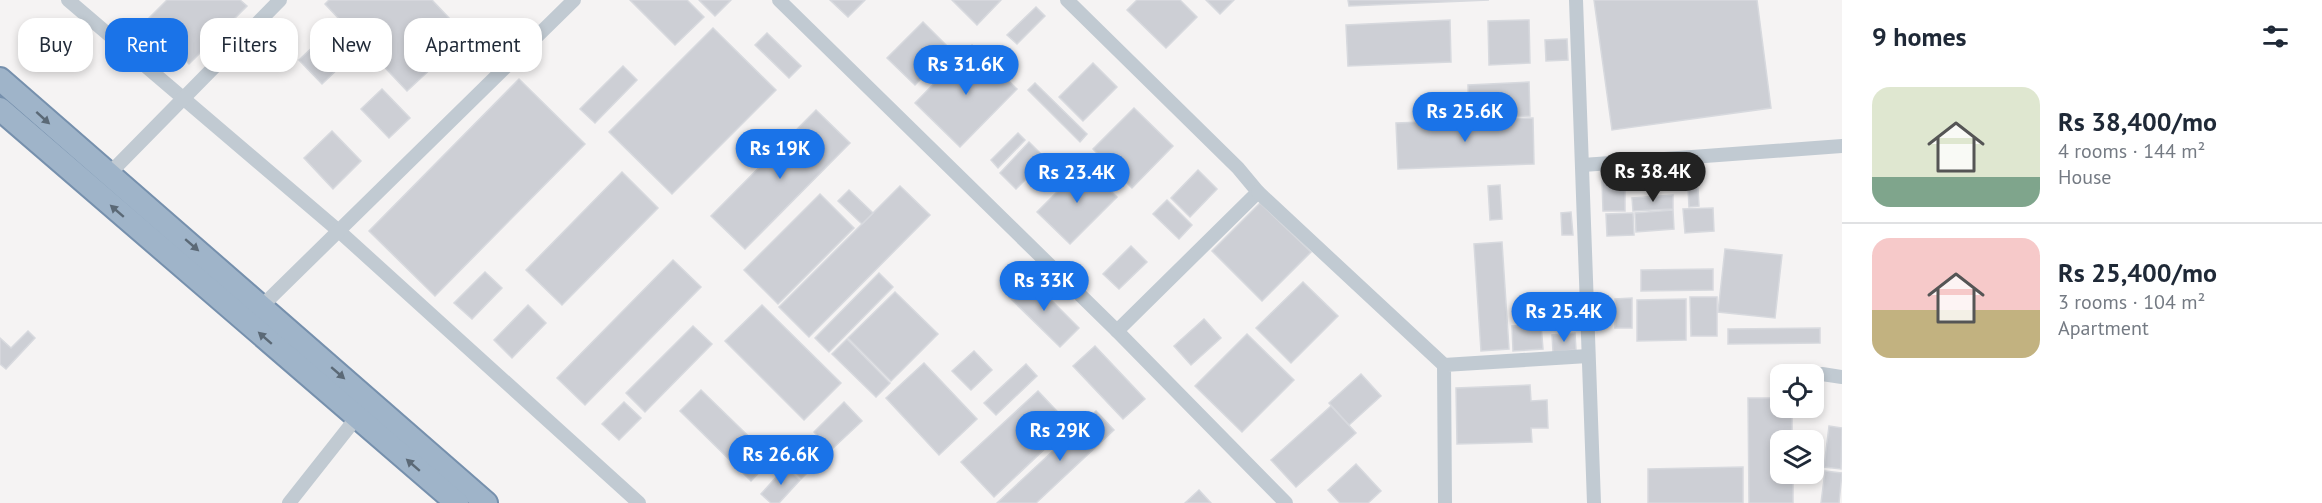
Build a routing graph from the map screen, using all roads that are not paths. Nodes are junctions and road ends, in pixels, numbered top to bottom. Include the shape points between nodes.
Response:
1 (68, 0) edge
2 (280, 0) edge
3 (574, 0) edge
4 (779, 0) edge
5 (1067, 0) edge
6 (1576, 0) edge
7 (0, 79) edge
8 (181, 98) junction
9 (0, 109) edge
10 (1842, 146) edge
11 (1583, 165) junction
12 (110, 173) junction
13 (1258, 192) junction
14 (340, 232) junction
15 (262, 306) junction
16 (1116, 331) junction
17 (1587, 356) junction
18 (1444, 365) junction
19 (1824, 374) edge
20 (1842, 377) edge
21 (357, 417) junction
22 (289, 503) edge
23 (457, 503) edge
24 (486, 503) edge
25 (639, 503) edge
26 (1286, 503) edge
27 (1445, 503) edge
28 (1594, 503) edge

1 - 8 street
2 - 8 street
3 - 14 street
4 - 16 street
5 - 13 street
6 - 11 street
7 -> 12 highway
8 - 12 street
8 - 14 street
21 -> 9 highway
10 - 11 street
11 - 17 street
12 -> 15 highway
13 - 16 street
13 - 18 street
14 - 15 street
14 - 25 street
15 -> 24 highway
16 - 26 street
17 - 18 street
17 - 28 street
18 - 27 street
19 - 20 street
21 - 22 street
23 -> 21 highway

